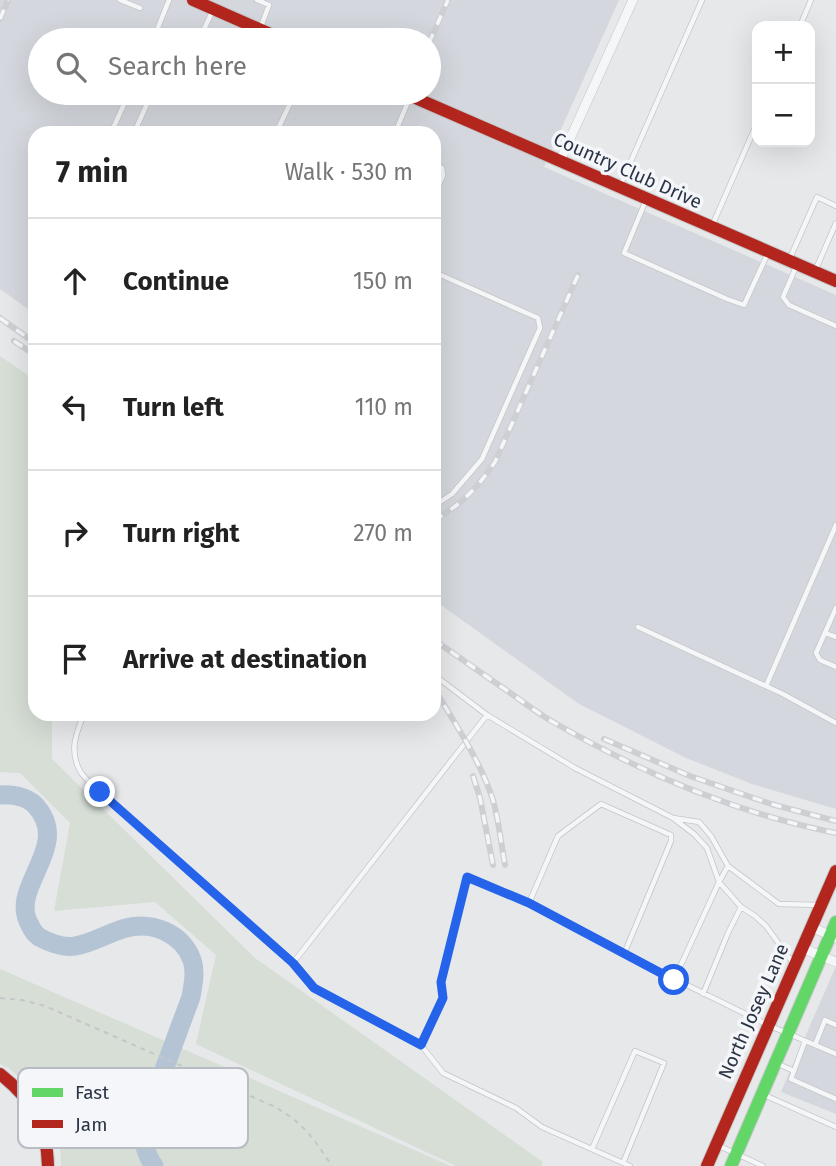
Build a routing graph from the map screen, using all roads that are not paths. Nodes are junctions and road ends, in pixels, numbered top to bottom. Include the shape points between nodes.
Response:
1 (120, 0) edge
2 (169, 0) edge
3 (257, 0) edge
4 (633, 0) edge
5 (702, 0) edge
6 (811, 0) edge
7 (204, 4) edge
8 (140, 8) dead end
9 (802, 21) edge
10 (158, 28) edge
11 (201, 28) edge
12 (258, 28) edge
13 (260, 28) edge
14 (124, 105) edge
15 (147, 105) edge
16 (289, 105) edge
17 (404, 105) edge
18 (432, 105) edge
19 (114, 126) edge
20 (137, 126) edge
21 (279, 126) edge
22 (397, 126) edge
23 (752, 134) edge
24 (560, 161) junction
25 (620, 187) junction
26 (646, 199) junction
27 (836, 206) edge
28 (836, 223) edge
29 (711, 227) junction
30 (769, 252) junction
31 (793, 263) junction
32 (814, 272) junction
33 (441, 275) edge
34 (836, 281) edge
35 (836, 326) edge
36 (441, 501) edge
37 (836, 525) edge
38 (836, 608) edge
39 (638, 627) dead end
40 (825, 633) junction
41 (836, 637) edge
42 (836, 667) edge
43 (441, 680) edge
44 (766, 686) junction
45 (486, 715) junction
46 (81, 721) edge
47 (836, 723) edge
48 (673, 818) junction
49 (728, 866) junction
50 (836, 871) edge
51 (719, 882) junction
52 (529, 903) junction
53 (821, 905) junction
54 (741, 907) junction
55 (836, 922) edge
56 (811, 927) junction
57 (833, 937) edge
58 (802, 948) junction
59 (624, 954) junction
60 (820, 956) junction
61 (836, 962) edge
62 (293, 963) junction
63 (795, 965) junction
64 (674, 980) junction
65 (703, 994) junction
66 (768, 1025) junction
67 (836, 1025) edge
68 (787, 1033) junction
69 (805, 1041) junction
70 (421, 1045) junction
71 (815, 1045) junction
72 (836, 1054) edge
73 (775, 1063) junction
74 (794, 1071) junction
75 (0, 1074) edge
76 (18, 1090) edge
77 (761, 1094) junction
78 (836, 1099) edge
79 (836, 1127) edge
80 (716, 1145) junction
81 (47, 1148) edge
82 (592, 1149) junction
83 (733, 1160) edge
84 (623, 1163) junction
85 (48, 1166) edge
86 (630, 1166) edge
87 (708, 1166) edge
88 (763, 1166) edge

1 - 8 lane
2 - 10 lane
3 - 13 lane via 269,5
4 - 24 street
5 - 25 lane
6 - 9 lane
7 - 11 lane
7 - 12 street
14 - 19 lane
15 - 20 lane
16 - 21 lane
17 - 22 lane
18 - 24 street, Country Club Drive
23 - 29 lane
24 - 25 street, Country Club Drive
25 - 26 street, Country Club Drive
26 - 29 street, Country Club Drive
26 - 30 lane via 624,253 727,299 744,305
27 - 31 lane via 817,197
28 - 32 lane
29 - 30 street, Country Club Drive
30 - 31 street, Country Club Drive
31 - 32 street, Country Club Drive
31 - 35 lane via 783,297 789,305
32 - 34 street, Country Club Drive
33 - 36 lane via 538,318 540,328 482,459
37 - 44 lane
38 - 40 lane
39 - 44 lane
40 - 41 lane
40 - 42 lane via 816,653
43 - 45 lane
44 - 47 lane
45 - 48 lane
45 - 62 lane
46 - 62 lane via 75,736 80,772
48 - 49 lane via 699,822 712,835
48 - 51 lane via 707,848
49 - 51 lane
49 - 53 lane via 779,904
50 - 53 street, North Josey Lane
51 - 54 lane
51 - 64 lane
52 - 59 lane
52 - 59 lane via 558,836 601,804 671,835
52 - 70 lane via 467,877 441,982 443,998
53 - 56 street, North Josey Lane
54 - 63 lane via 766,926
54 - 65 lane
55 - 57 street, North Josey Lane
56 - 57 street
56 - 58 street, North Josey Lane
57 - 60 street, North Josey Lane
58 - 60 street
58 - 63 street, North Josey Lane
59 - 64 lane
60 - 61 street
60 - 68 street, North Josey Lane
62 - 70 lane via 314,988
63 - 66 street, North Josey Lane
64 - 65 lane
65 - 66 lane
66 - 68 lane
66 - 80 street, North Josey Lane
67 - 71 lane via 825,1020
68 - 69 lane
68 - 73 street, North Josey Lane
69 - 71 lane
69 - 74 lane
70 - 82 lane via 443,1073 516,1108 542,1128
71 - 72 lane
73 - 74 lane
73 - 77 street, North Josey Lane
74 - 78 lane via 791,1079
75 - 76 street
77 - 79 lane
77 - 83 street, North Josey Lane
80 - 83 lane
80 - 87 street, North Josey Lane
81 - 85 street
82 - 84 lane
82 - 84 lane via 635,1051 664,1063
83 - 88 lane
84 - 86 lane

